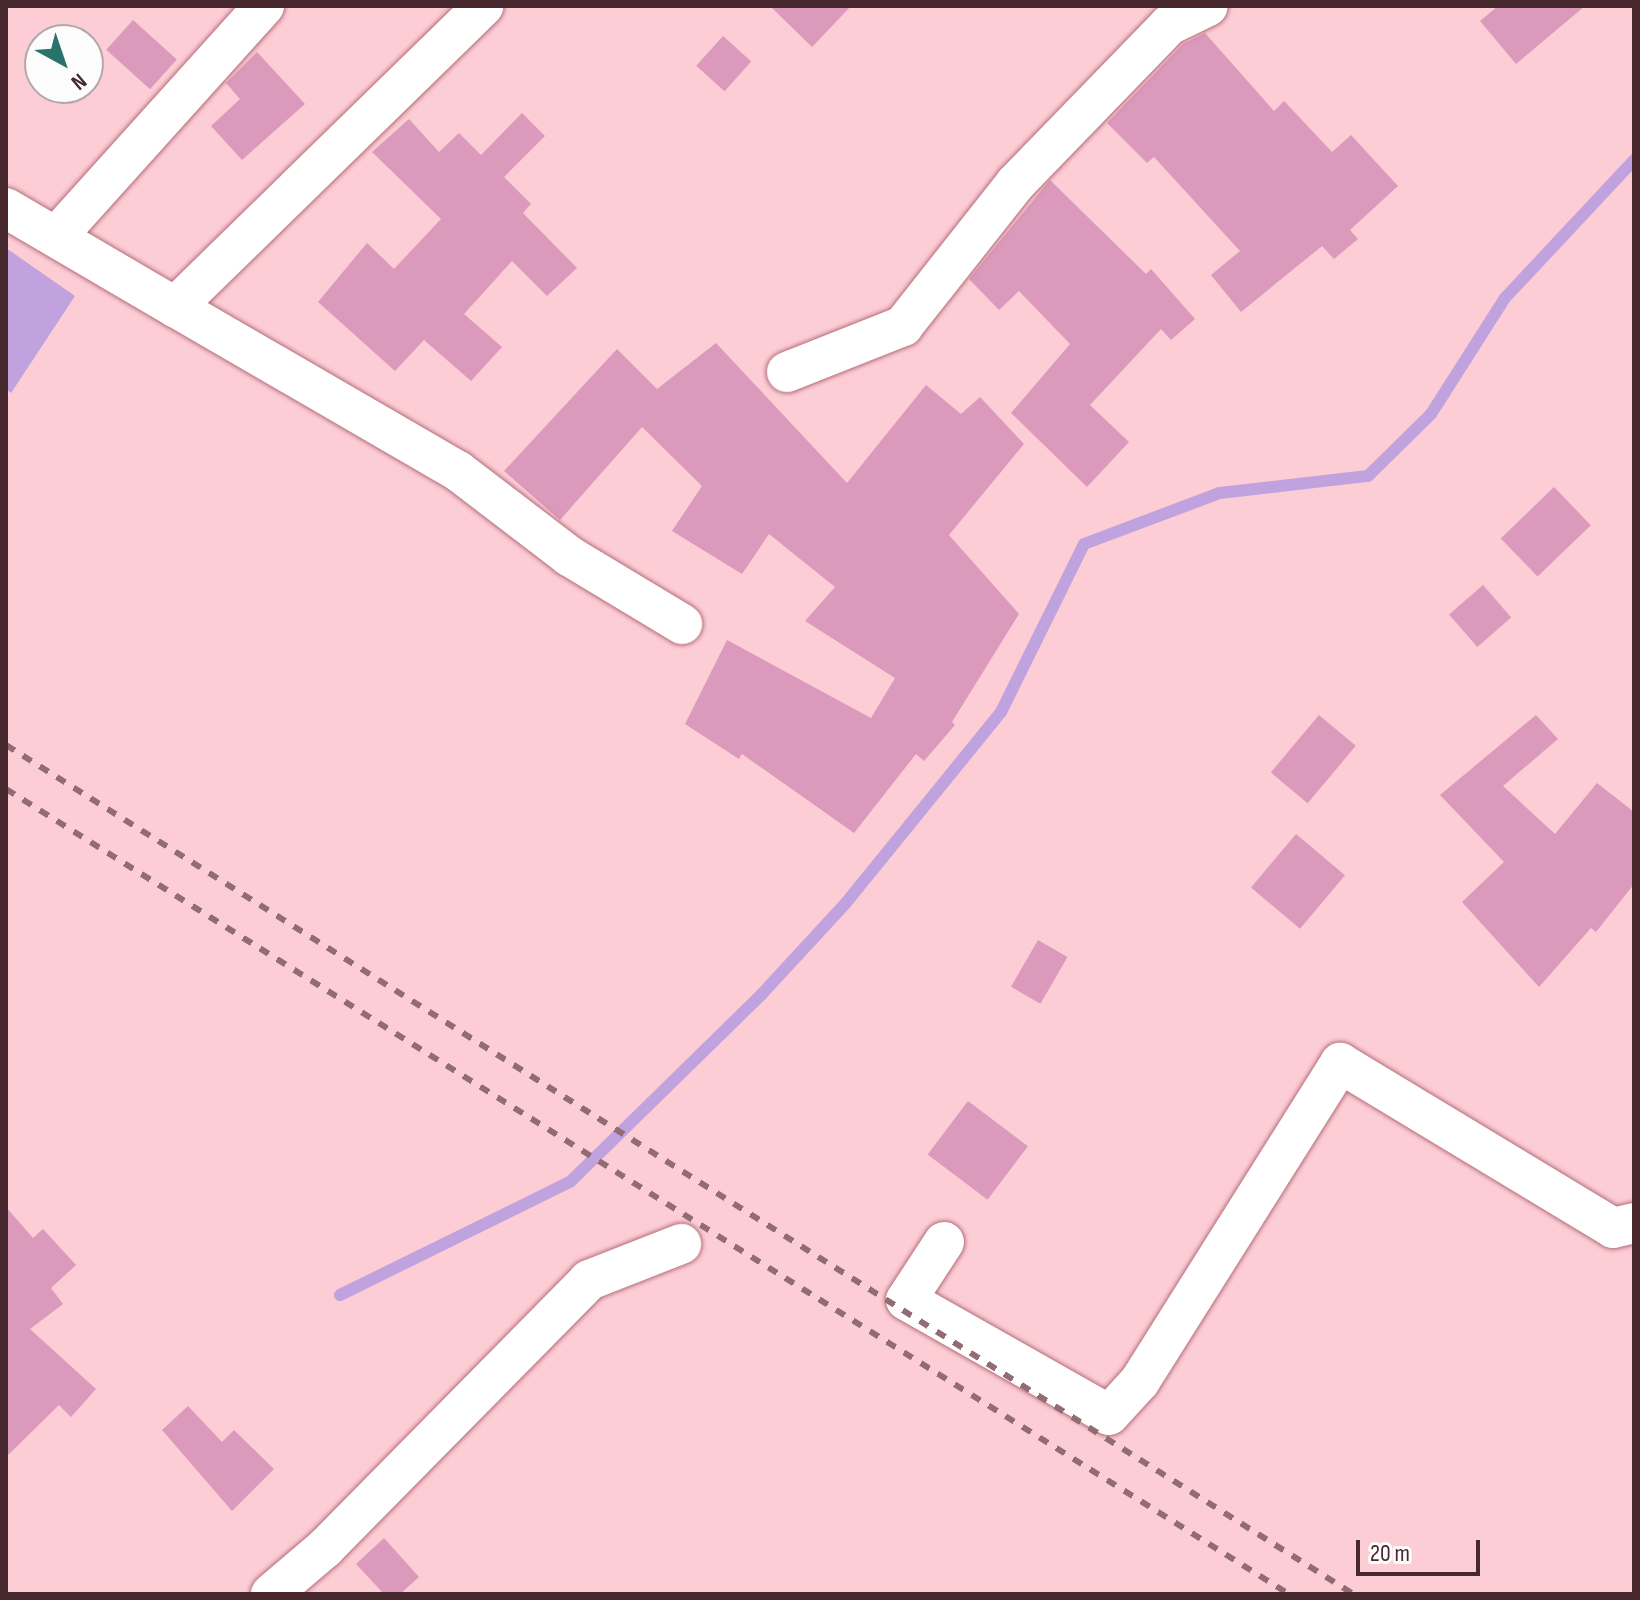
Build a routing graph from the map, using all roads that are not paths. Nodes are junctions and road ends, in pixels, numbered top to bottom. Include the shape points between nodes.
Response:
1 (264, 6) edge
2 (483, 6) edge
3 (1208, 6) edge
4 (6, 208) edge
5 (56, 237) junction
6 (175, 307) junction
7 (787, 372) dead end
8 (682, 624) dead end
9 (1634, 1223) edge
10 (944, 1242) dead end
11 (681, 1244) dead end
12 (271, 1594) edge

1 - 5 street
2 - 6 street
3 - 7 street via 1169,25 1015,184 903,326
4 - 5 street
5 - 6 street
6 - 8 street via 458,471 569,556
9 - 10 street via 1613,1228 1340,1063 1140,1381 1109,1415 906,1300
11 - 12 street via 589,1280 325,1548

